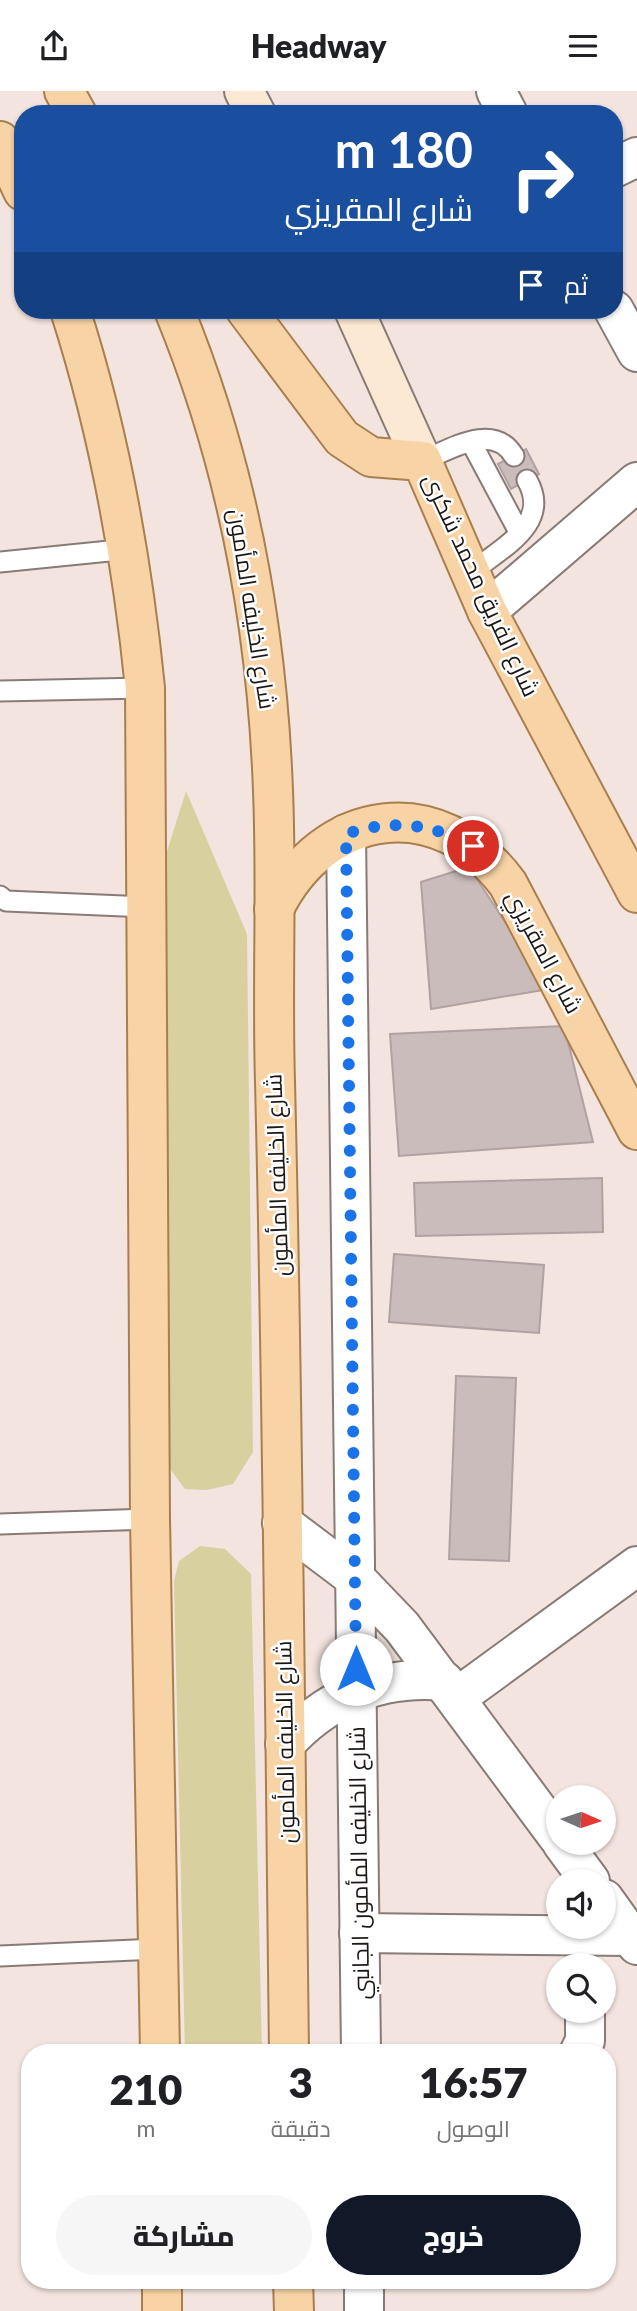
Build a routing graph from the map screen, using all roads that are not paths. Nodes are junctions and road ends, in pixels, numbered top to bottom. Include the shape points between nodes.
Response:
1 (0, 141) edge
2 (14, 171) edge
3 (73, 319) edge
4 (177, 319) edge
5 (253, 319) edge
6 (358, 319) edge
7 (619, 319) edge
8 (637, 352) edge
9 (471, 443) junction
10 (514, 456) dead end
11 (422, 461) junction
12 (527, 480) dead end
13 (637, 482) edge
14 (519, 532) junction
15 (129, 549) junction
16 (0, 562) edge
17 (472, 572) junction
18 (487, 611) junction
19 (145, 688) junction
20 (0, 691) edge
21 (346, 834) junction
22 (637, 893) edge
23 (0, 896) edge
24 (147, 907) junction
25 (274, 909) junction
26 (637, 1130) edge
27 (150, 1519) junction
28 (282, 1523) junction
29 (0, 1524) edge
30 (637, 1566) edge
31 (355, 1578) junction
32 (450, 1690) junction
33 (356, 1691) junction
34 (285, 1744) junction
35 (546, 1821) edge
36 (616, 1915) edge
37 (359, 1933) junction
38 (634, 1940) edge
39 (158, 1949) junction
40 (586, 1950) edge
41 (0, 1956) edge
42 (585, 2023) edge
43 (160, 2044) edge
44 (289, 2044) edge
45 (361, 2044) edge
46 (584, 2044) edge
47 (162, 2289) edge
48 (293, 2289) edge
49 (364, 2289) edge
50 (162, 2311) edge
51 (294, 2311) edge
52 (364, 2311) edge

1 - 2 main road
3 - 15 main road via 106,435
4 - 25 main road, شارع الخليفه المأمون via 221,441 249,563 270,736
5 - 11 main road via 342,438 371,457
6 - 11 street, شارع الفريق محمد شكرى
7 - 8 street
9 - 10 lane via 493,438
9 - 11 lane
9 - 14 lane
11 - 17 main road, شارع الفريق محمد شكرى
12 - 14 lane via 535,493 536,508 530,523
13 - 18 street
14 - 17 lane
15 - 16 lane
15 - 19 main road
17 - 18 main road, شارع الفريق محمد شكرى
18 - 22 main road, شارع الفريق محمد شكرى
19 - 20 lane
19 - 24 main road
21 - 25 main road, شارع المقريزي via 303,864
21 - 26 main road, شارع المقريزي via 385,824 424,826 473,846 493,864 508,884
21 - 31 street, شارع الخليفه المأمون الجانبي
23 - 24 lane via 16,902
24 - 27 main road
25 - 28 main road, شارع الخليفه المأمون
27 - 29 lane
27 - 39 main road
28 - 31 street
28 - 34 main road, شارع الخليفه المأمون
30 - 32 street
31 - 32 street via 402,1627
31 - 33 street, شارع الخليفه المأمون الجانبي
32 - 33 street via 400,1680
32 - 35 street
33 - 34 street via 317,1713
33 - 37 street, شارع الخليفه المأمون الجانبي
34 - 44 main road, شارع الخليفه المأمون
36 - 38 street
37 - 40 street
37 - 45 street, شارع الخليفه المأمون الجانبي
38 - 40 street
39 - 41 lane
39 - 43 main road
42 - 46 street
47 - 50 main road
48 - 51 main road
49 - 52 street

